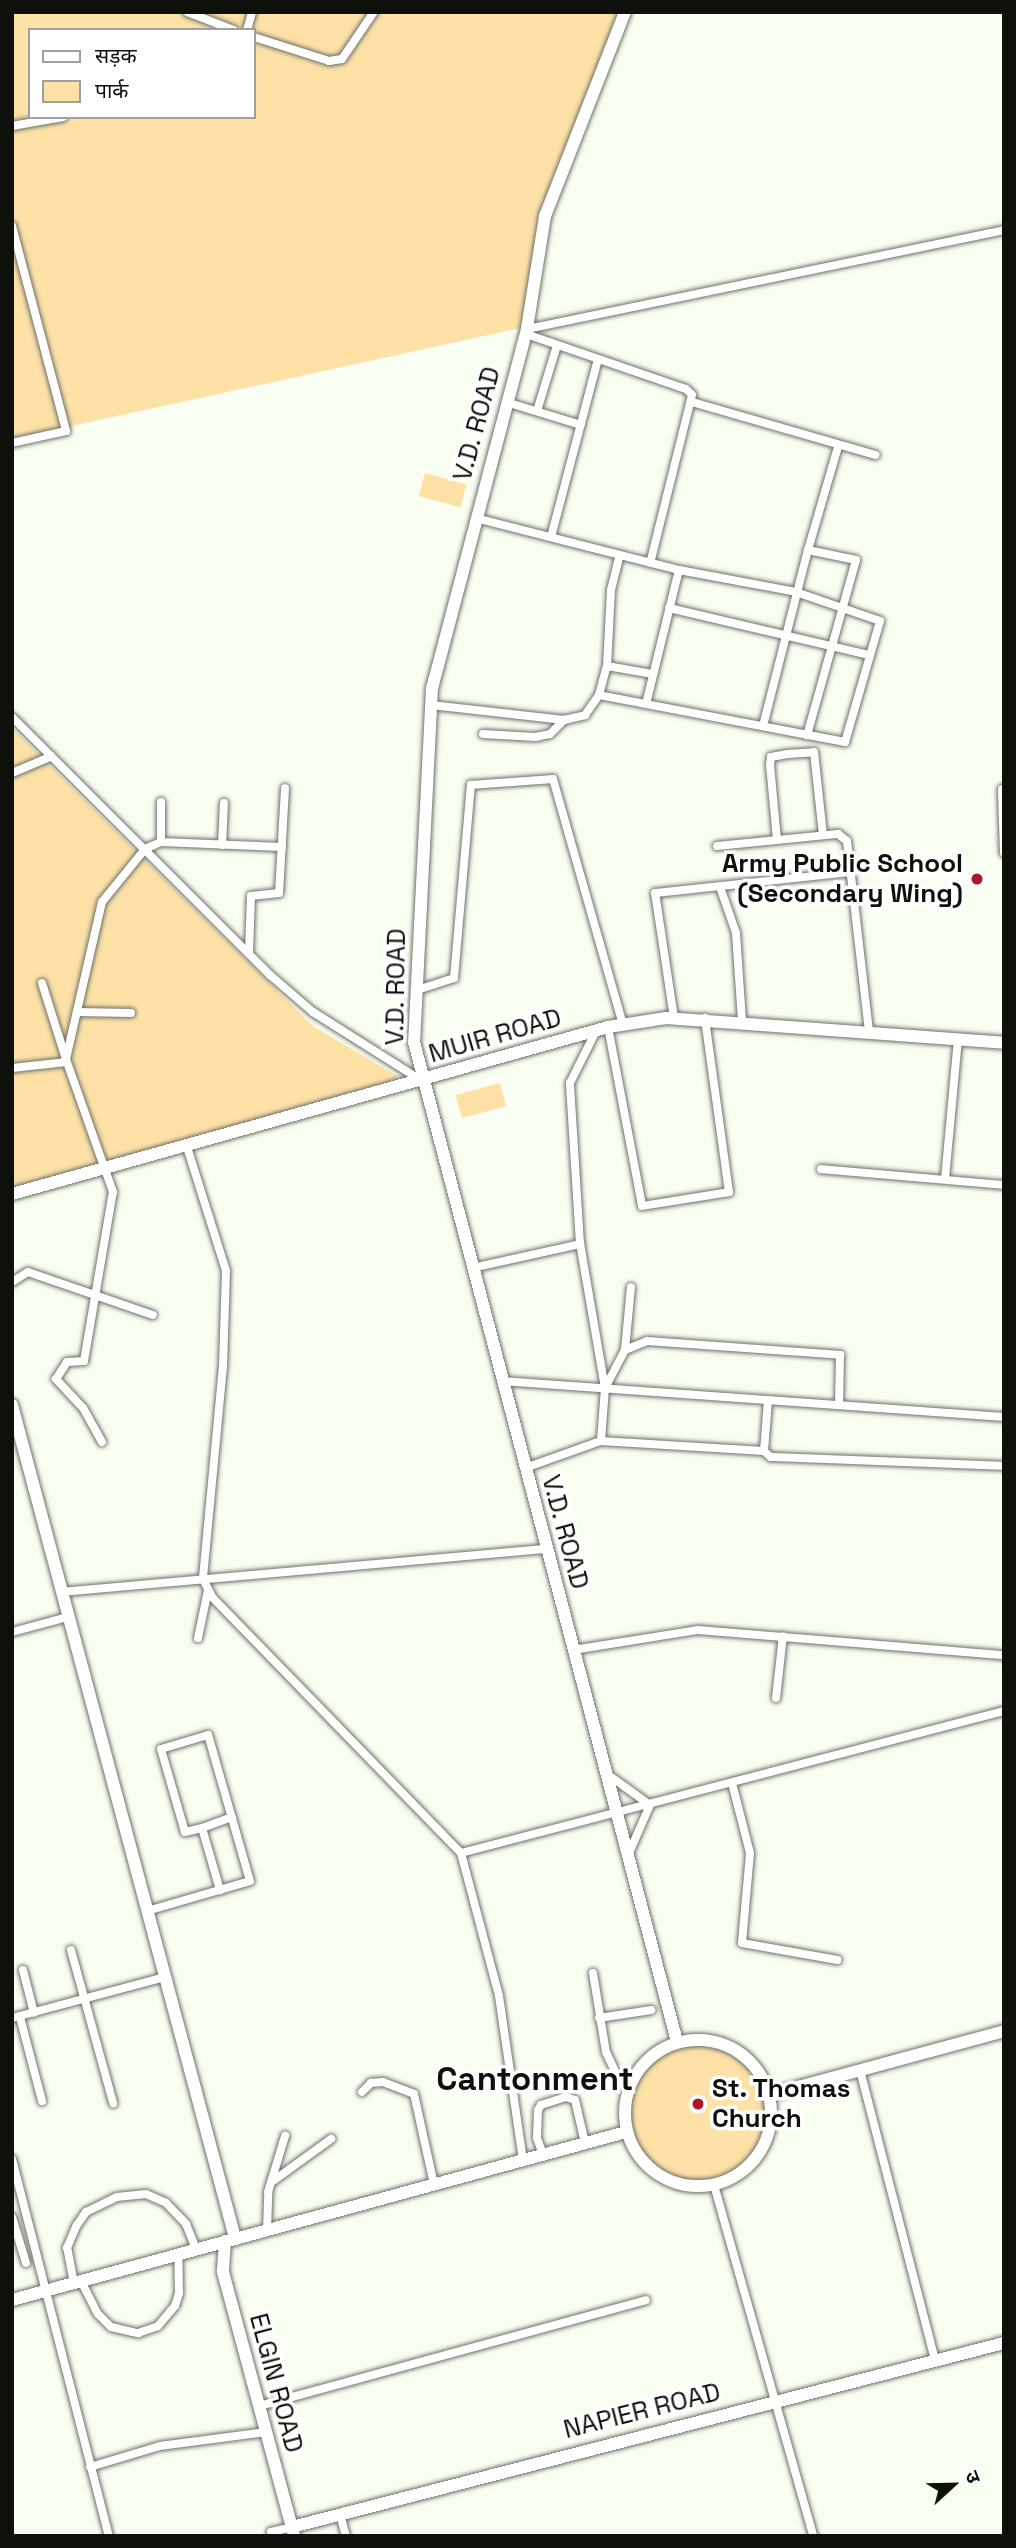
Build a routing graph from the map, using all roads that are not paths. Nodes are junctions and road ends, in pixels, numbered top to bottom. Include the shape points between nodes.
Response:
1 (187, 12) edge
2 (374, 12) edge
3 (625, 12) edge
4 (229, 28) edge
5 (256, 38) edge
6 (52, 119) edge
7 (12, 126) edge
8 (12, 226) edge
9 (1004, 230) edge
10 (527, 332) junction
11 (557, 345) junction
12 (598, 359) junction
13 (506, 402) junction
14 (692, 402) junction
15 (537, 411) junction
16 (580, 425) junction
17 (12, 443) edge
18 (838, 447) junction
19 (876, 455) dead end
20 (476, 518) junction
21 (551, 537) junction
22 (808, 551) junction
23 (620, 555) junction
24 (650, 563) junction
25 (679, 570) junction
26 (796, 592) junction
27 (669, 608) junction
28 (842, 611) junction
29 (787, 635) junction
30 (832, 646) junction
31 (870, 655) junction
32 (607, 666) junction
33 (653, 674) junction
34 (599, 695) junction
35 (646, 704) junction
36 (431, 705) junction
37 (12, 717) edge
38 (564, 720) junction
39 (763, 726) junction
40 (483, 734) dead end
41 (807, 735) junction
42 (52, 756) junction
43 (12, 773) edge
44 (285, 788) dead end
45 (1002, 789) edge
46 (161, 802) dead end
47 (225, 803) dead end
48 (823, 835) junction
49 (777, 840) junction
50 (161, 842) junction
51 (222, 845) junction
52 (717, 846) dead end
53 (282, 847) junction
54 (145, 849) junction
55 (1004, 853) edge
56 (851, 872) junction
57 (720, 887) junction
58 (249, 953) junction
59 (41, 983) dead end
60 (417, 990) junction
61 (77, 1012) junction
62 (131, 1013) dead end
63 (674, 1018) junction
64 (705, 1018) junction
65 (742, 1021) junction
66 (623, 1025) junction
67 (602, 1029) junction
68 (869, 1031) junction
69 (958, 1039) junction
70 (1004, 1043) edge
71 (67, 1061) junction
72 (12, 1068) edge
73 (422, 1081) junction
74 (187, 1146) junction
75 (108, 1168) junction
76 (821, 1169) dead end
77 (945, 1179) junction
78 (1004, 1185) edge
79 (12, 1194) edge
80 (580, 1244) junction
81 (472, 1268) junction
82 (12, 1282) edge
83 (631, 1287) dead end
84 (94, 1295) junction
85 (153, 1315) dead end
86 (625, 1350) junction
87 (502, 1381) junction
88 (605, 1388) junction
89 (768, 1400) junction
90 (12, 1405) edge
91 (839, 1405) junction
92 (1004, 1417) edge
93 (601, 1441) junction
94 (102, 1442) dead end
95 (764, 1451) junction
96 (1004, 1466) edge
97 (525, 1468) junction
98 (546, 1549) junction
99 (203, 1579) junction
100 (208, 1590) junction
101 (62, 1592) junction
102 (68, 1617) junction
103 (12, 1632) edge
104 (783, 1636) junction
105 (198, 1638) dead end
106 (573, 1650) junction
107 (1004, 1654) edge
108 (776, 1698) dead end
109 (1004, 1712) edge
110 (606, 1773) junction
111 (732, 1783) junction
112 (650, 1805) junction
113 (616, 1813) junction
114 (232, 1816) junction
115 (202, 1828) junction
116 (461, 1853) junction
117 (628, 1856) junction
118 (220, 1890) junction
119 (147, 1910) junction
120 (71, 1950) dead end
121 (837, 1960) dead end
122 (23, 1970) dead end
123 (593, 1973) dead end
124 (165, 1977) junction
125 (86, 1999) junction
126 (651, 2010) dead end
127 (34, 2013) junction
128 (16, 2017) edge
129 (599, 2018) junction
130 (1004, 2031) edge
131 (677, 2042) junction
132 (860, 2070) junction
133 (629, 2087) junction
134 (362, 2092) dead end
135 (769, 2095) junction
136 (42, 2101) dead end
137 (114, 2103) dead end
138 (626, 2132) junction
139 (285, 2136) dead end
140 (331, 2139) dead end
141 (585, 2143) junction
142 (543, 2154) junction
143 (12, 2159) edge
144 (523, 2160) junction
145 (273, 2181) junction
146 (435, 2184) junction
147 (714, 2185) junction
148 (17, 2200) edge
149 (13, 2221) edge
150 (267, 2230) junction
151 (230, 2239) junction
152 (196, 2249) junction
153 (178, 2254) junction
154 (26, 2263) dead end
155 (77, 2282) junction
156 (43, 2292) junction
157 (12, 2300) edge
158 (646, 2300) dead end
159 (1004, 2343) edge
160 (935, 2361) junction
161 (777, 2400) junction
162 (259, 2406) junction
163 (266, 2432) junction
164 (90, 2467) junction
165 (340, 2514) junction
166 (293, 2531) edge
167 (268, 2535) edge
168 (108, 2536) edge
169 (346, 2536) edge
170 (813, 2536) edge

1 - 4 street
2 - 5 street via 342,60 330,61
3 - 10 street, V.D. ROAD via 545,216
6 - 7 street
8 - 17 street via 66,431
9 - 10 street
10 - 11 street
10 - 13 street, V.D. ROAD
11 - 12 street
11 - 15 street
12 - 14 street via 686,389
12 - 16 street
13 - 15 street
13 - 20 street, V.D. ROAD
14 - 18 street
14 - 24 street
15 - 16 street
16 - 21 street
18 - 19 street
18 - 22 street
20 - 21 street
20 - 36 street, V.D. ROAD
21 - 23 street
22 - 26 street
22 - 28 street via 856,560
23 - 24 street
23 - 32 street via 611,590
24 - 25 street
25 - 26 street
25 - 27 street
26 - 28 street
26 - 29 street
27 - 29 street
27 - 33 street
28 - 30 street
28 - 31 street via 880,621
29 - 30 street
29 - 39 street
30 - 31 street
30 - 41 street
31 - 41 street via 845,742
32 - 33 street
32 - 34 street
33 - 35 street
34 - 35 street
34 - 38 street via 585,715
35 - 39 street
36 - 38 street
36 - 60 street, V.D. ROAD
37 - 42 street
38 - 40 street via 550,734 535,737
39 - 41 street
42 - 43 street
42 - 54 street
44 - 53 street
45 - 55 street
46 - 50 street
47 - 51 street
48 - 49 street
48 - 49 street via 814,752 788,754 771,757
48 - 56 street via 838,834 847,841
49 - 52 street
50 - 51 street
50 - 54 street
51 - 53 street
53 - 58 street via 279,892 251,896
54 - 58 street
54 - 61 street via 102,902
56 - 57 street
56 - 68 street
57 - 63 street via 655,893
57 - 65 street via 736,933
58 - 73 street via 313,1012
59 - 71 street
60 - 66 street via 454,978 471,785 553,779
60 - 73 street, V.D. ROAD via 414,1042
61 - 62 street
61 - 71 street
63 - 64 street, MUIR ROAD
63 - 66 street, MUIR ROAD
64 - 65 street, MUIR ROAD
64 - 67 street via 729,1192 642,1206
65 - 68 street, MUIR ROAD
66 - 67 street, MUIR ROAD
67 - 73 street, MUIR ROAD
67 - 80 street via 570,1083
68 - 69 street, MUIR ROAD
69 - 70 street, MUIR ROAD
69 - 77 street
71 - 72 street
71 - 75 street
73 - 74 street, MUIR ROAD
73 - 81 street, V.D. ROAD
74 - 75 street, MUIR ROAD
74 - 99 street via 226,1271 223,1366
75 - 79 street, MUIR ROAD
75 - 84 street via 113,1192
76 - 77 street
77 - 78 street
80 - 81 street
80 - 88 street
81 - 87 street, V.D. ROAD
82 - 84 street via 28,1272
83 - 86 street
84 - 85 street
84 - 94 street via 84,1361 67,1362 56,1379 83,1408
86 - 88 street
86 - 91 street via 648,1341 839,1355
87 - 88 street
87 - 97 street, V.D. ROAD
88 - 89 street
88 - 93 street
89 - 91 street
89 - 95 street
90 - 101 street, ELGIN ROAD
91 - 92 street
93 - 95 street
93 - 97 street
95 - 96 street via 771,1457
97 - 98 street, V.D. ROAD
98 - 99 street
98 - 106 street, V.D. ROAD
99 - 100 street
99 - 101 street
100 - 105 street
100 - 116 street
101 - 102 street, ELGIN ROAD
102 - 103 street
102 - 119 street, ELGIN ROAD
104 - 106 street via 698,1630
104 - 107 street
104 - 108 street
106 - 110 street, V.D. ROAD
109 - 111 street
110 - 112 street
110 - 113 street, V.D. ROAD
111 - 112 street
111 - 121 street via 750,1853 743,1942
112 - 113 street
112 - 117 street
113 - 116 street
113 - 117 street, V.D. ROAD
114 - 115 street
114 - 115 street via 208,1735 162,1749 185,1832
114 - 118 street via 250,1881
115 - 118 street
116 - 144 street via 499,1996
117 - 131 street, V.D. ROAD
118 - 119 street
119 - 124 street, ELGIN ROAD
120 - 125 street
122 - 127 street
123 - 129 street
124 - 125 street
124 - 151 street, ELGIN ROAD
125 - 127 street
125 - 137 street
126 - 129 street
127 - 128 street
128 - 136 street
129 - 133 street via 614,2071
130 - 132 street
131 - 133 street via 648,2059
131 - 135 street via 696,2039 734,2049 750,2061
132 - 135 street
132 - 160 street
133 - 138 street
134 - 146 street via 372,2082 383,2082 414,2095
135 - 147 street via 771,2119 760,2151 736,2176
138 - 141 street
138 - 147 street via 650,2170 670,2182
139 - 145 street
140 - 145 street
141 - 142 street
141 - 142 street via 575,2100 566,2097 538,2110 537,2138
142 - 144 street
143 - 148 street
144 - 146 street
145 - 150 street via 268,2192
146 - 150 street
147 - 161 street
148 - 156 street
149 - 154 street
150 - 151 street
151 - 152 street
151 - 162 street, ELGIN ROAD via 223,2272
152 - 153 street
152 - 155 street via 186,2224 166,2203 146,2194 117,2197 86,2212 77,2225 67,2248
153 - 155 street
153 - 155 street via 175,2306 158,2326 138,2333 111,2327
155 - 156 street
156 - 157 street
156 - 164 street
158 - 162 street
159 - 160 street, NAPIER ROAD
160 - 161 street, NAPIER ROAD
161 - 165 street, NAPIER ROAD
161 - 170 street
162 - 163 street, ELGIN ROAD
163 - 164 street via 160,2446
163 - 166 street, ELGIN ROAD
164 - 168 street
165 - 166 street, NAPIER ROAD
165 - 169 street
166 - 167 street

